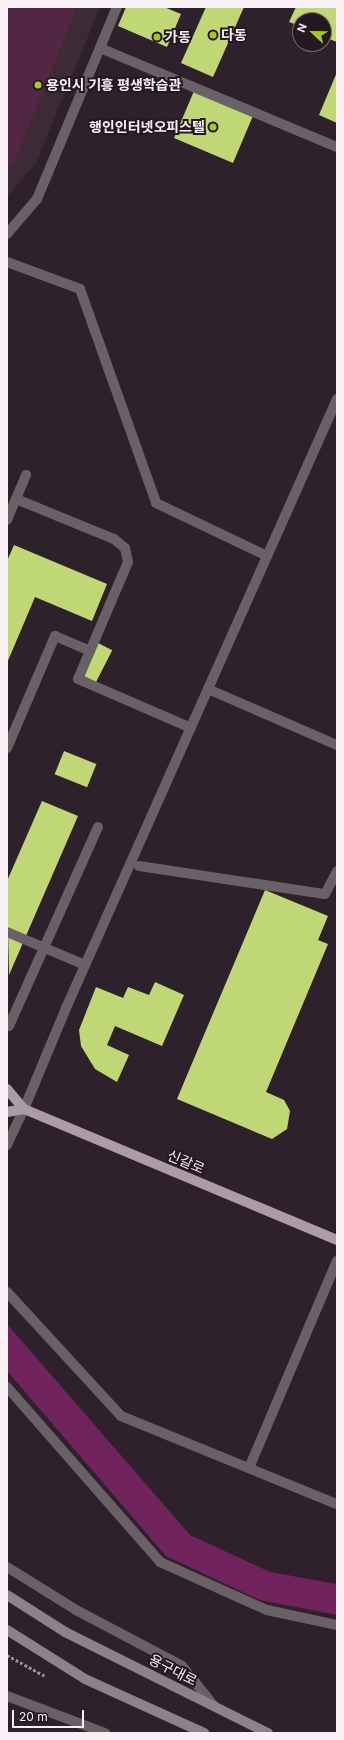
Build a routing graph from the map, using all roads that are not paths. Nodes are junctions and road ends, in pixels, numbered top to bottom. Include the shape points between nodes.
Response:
1 (116, 7) edge
2 (100, 48) junction
3 (337, 147) edge
4 (7, 234) edge
5 (7, 262) edge
6 (337, 399) edge
7 (26, 475) dead end
8 (16, 499) junction
9 (7, 520) edge
10 (267, 556) junction
11 (90, 651) junction
12 (208, 689) junction
13 (191, 728) junction
14 (337, 745) edge
15 (7, 748) edge
16 (98, 827) dead end
17 (140, 866) dead end
18 (337, 871) edge
19 (7, 932) edge
20 (44, 948) junction
21 (85, 965) junction
22 (9, 1026) dead end
23 (7, 1089) edge
24 (24, 1109) junction
25 (7, 1112) edge
26 (7, 1145) edge
27 (337, 1240) edge
28 (337, 1261) edge
29 (7, 1292) edge
30 (7, 1387) edge
31 (249, 1468) junction
32 (337, 1504) edge
33 (7, 1567) edge
34 (7, 1595) edge
35 (337, 1625) edge
36 (7, 1630) edge
37 (7, 1696) edge
38 (214, 1706) junction
39 (105, 1733) edge
40 (204, 1733) edge
41 (268, 1733) edge

1 - 2 street
2 - 3 street
2 - 4 street via 37,199
5 - 10 street via 80,289 156,502
6 - 10 street
7 - 8 street
8 - 9 street
8 - 11 street via 114,539 125,548 128,562
10 - 12 street
11 - 13 street via 78,679
11 - 15 street via 55,636
12 - 13 street
12 - 14 street
13 - 21 street
16 - 20 street
17 - 18 street via 326,894
19 - 20 street
20 - 21 street
20 - 22 street
21 - 24 street
23 - 24 main road, 신갈로
24 - 25 main road
24 - 26 street
24 - 27 main road, 신갈로
28 - 31 street
29 - 31 street via 121,1416
30 - 35 street via 160,1562 267,1610
31 - 32 street
33 - 38 street via 76,1610 182,1666
34 - 38 main road, 용구대로 via 65,1632
36 - 40 main road via 85,1679
37 - 39 street
38 - 41 main road, 용구대로

